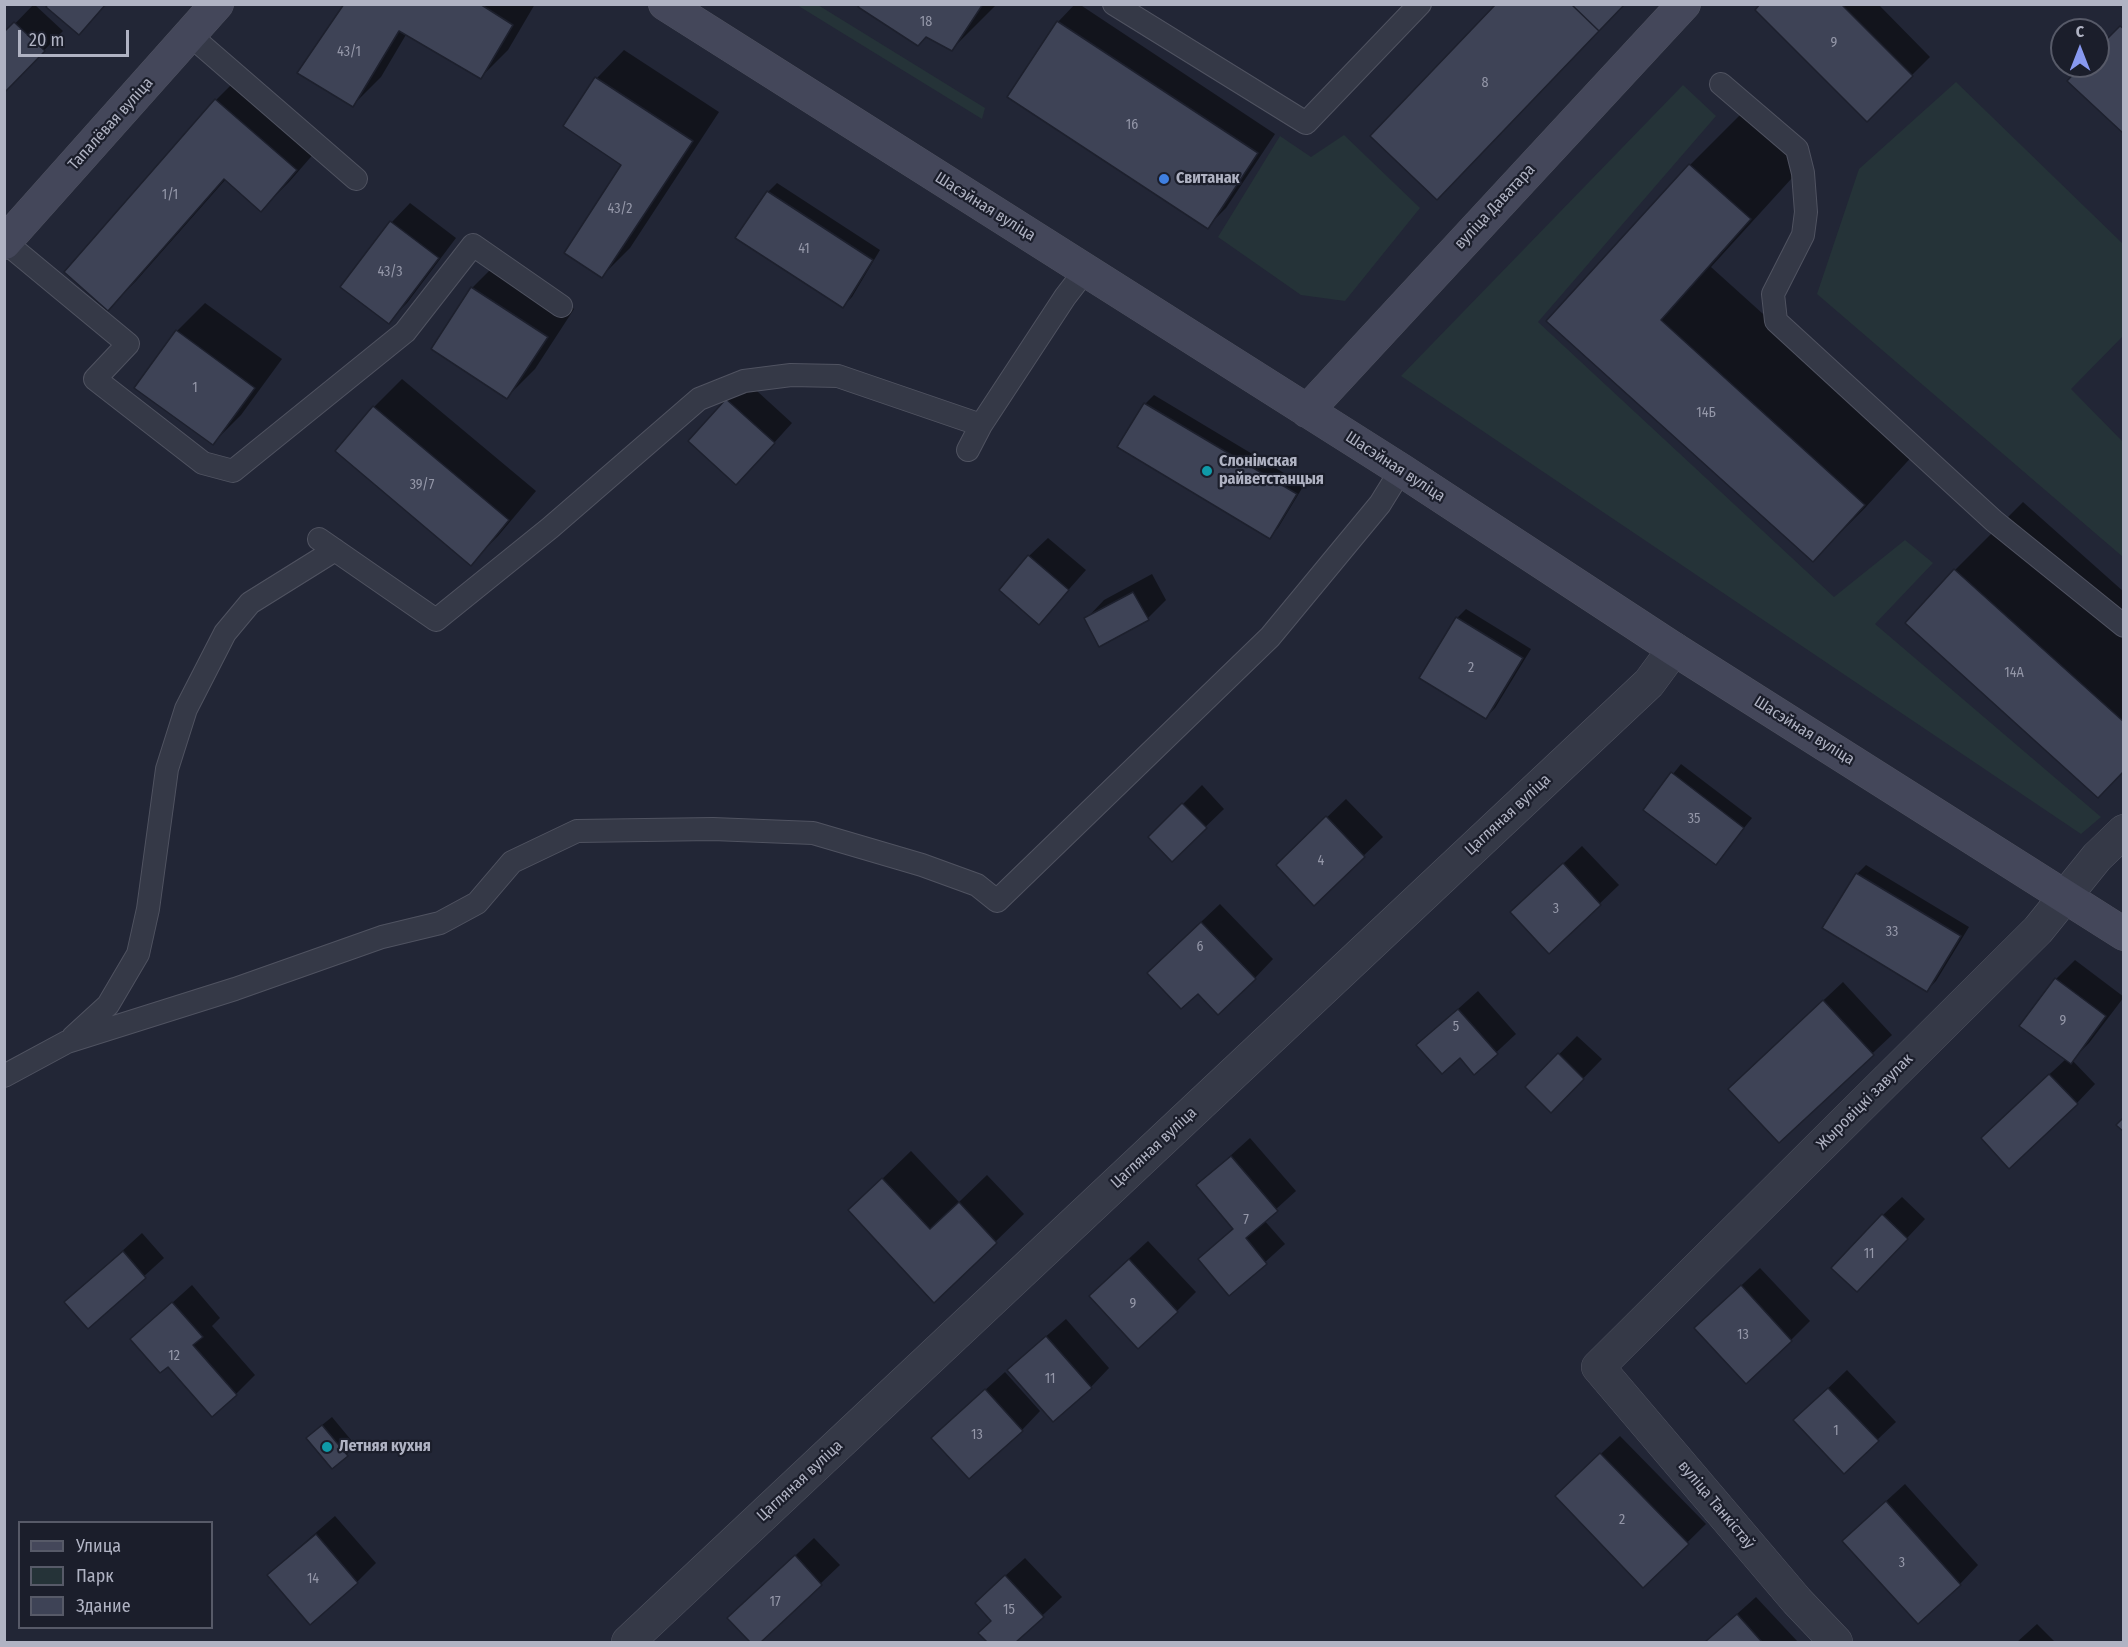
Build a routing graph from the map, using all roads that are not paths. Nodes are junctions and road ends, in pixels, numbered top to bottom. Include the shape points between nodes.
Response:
1 (217, 4) edge
2 (665, 4) edge
3 (1114, 4) edge
4 (1420, 4) edge
5 (1684, 4) edge
6 (191, 36) junction
7 (1720, 84) dead end
8 (356, 179) dead end
9 (5, 243) edge
10 (1084, 271) junction
11 (561, 306) dead end
12 (1307, 411) junction
13 (981, 425) junction
14 (968, 450) dead end
15 (1401, 470) junction
16 (2124, 626) edge
17 (1674, 649) junction
18 (2124, 831) edge
19 (2064, 896) junction
20 (2124, 934) edge
21 (67, 1042) junction
22 (4, 1076) edge
23 (1598, 1366) joint
24 (628, 1642) edge
25 (1836, 1642) edge

1 - 6 main road, Тапалёвая вуліца
2 - 10 main road, Шасэйная вуліца
3 - 4 lane via 1306,123
5 - 12 main road, вуліца Даватара
6 - 8 lane
6 - 9 main road, Тапалёвая вуліца
7 - 16 lane via 1797,149 1803,173 1803,235 1773,294 1776,321 1994,521
9 - 11 lane via 128,344 95,379 203,463 233,471 405,332 473,245
10 - 12 main road, Шасэйная вуліца
10 - 13 lane
12 - 15 main road, Шасэйная вуліца
13 - 14 lane
13 - 21 lane via 838,376 791,375 744,381 699,399 436,620 327,545 250,603 225,633 186,709 167,769 138,954 108,1005
15 - 17 main road, Шасэйная вуліца
15 - 21 lane via 1380,504 1270,637 997,901 966,881 813,833 713,829 577,831 512,862 477,903 440,923 382,937
17 - 19 main road, Шасэйная вуліца
17 - 24 street, Цагляная вуліца via 1649,683
18 - 19 street, Жыровіцкі завулак
19 - 20 main road, Шасэйная вуліца
19 - 23 street, Жыровіцкі завулак via 2038,930
21 - 22 lane
23 - 25 street, вуліца Танкістаў

